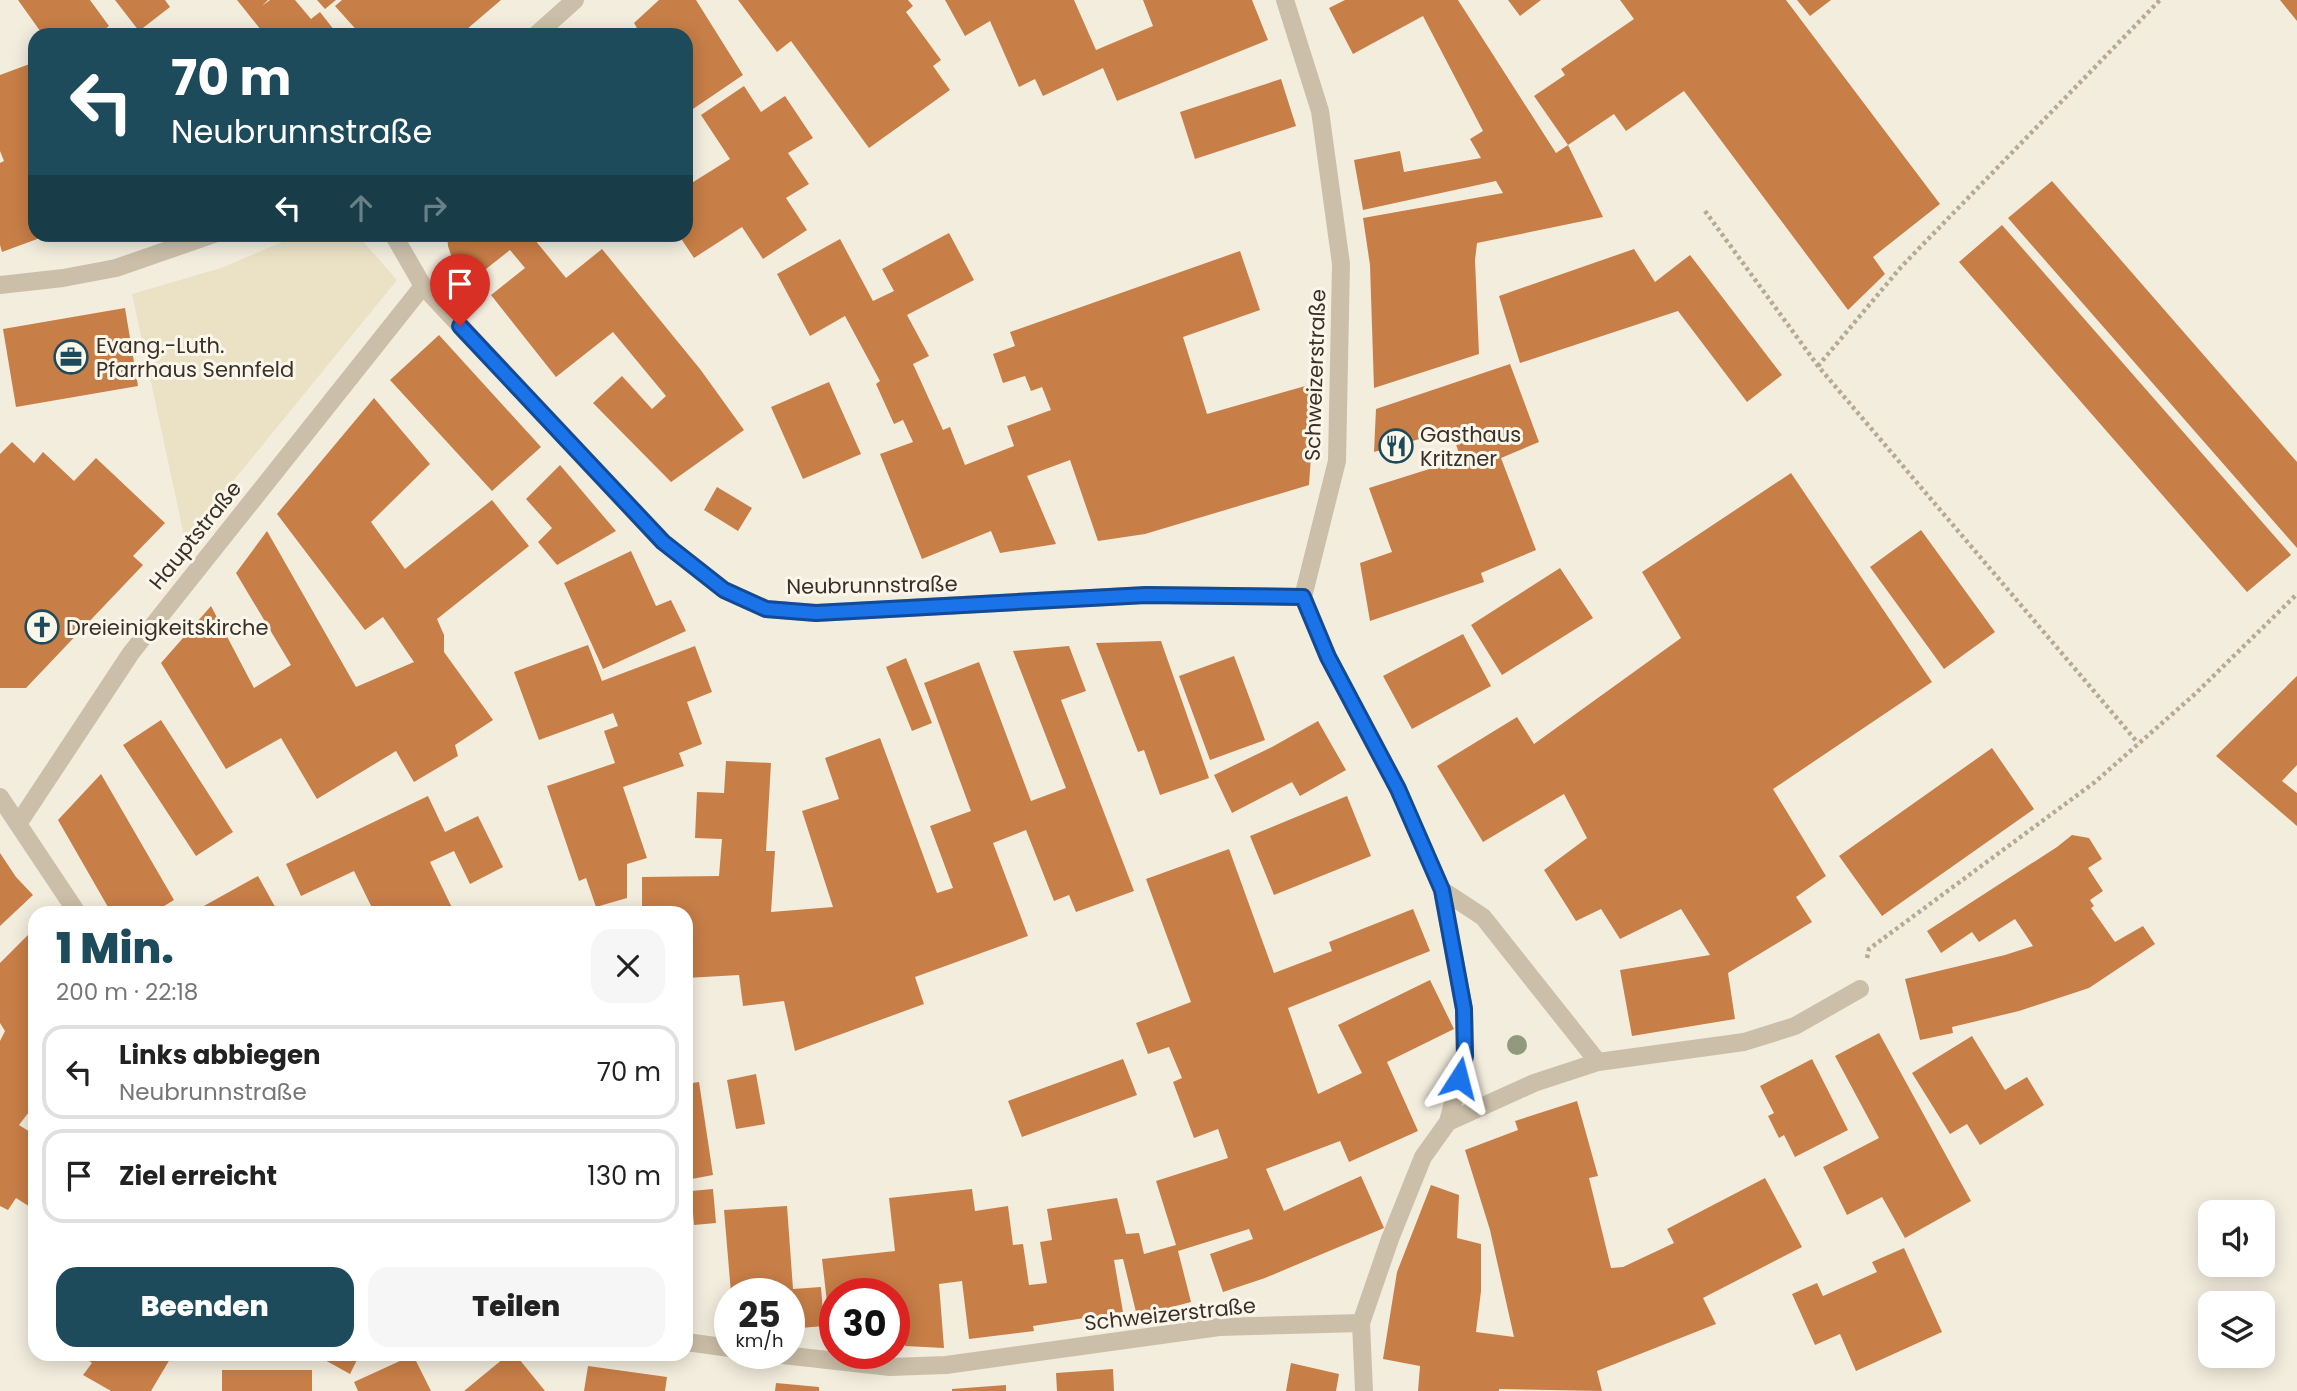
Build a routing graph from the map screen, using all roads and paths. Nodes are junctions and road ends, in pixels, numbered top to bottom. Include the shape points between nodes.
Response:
1 (575, 0) edge
2 (1285, 0) edge
3 (2160, 0) edge
4 (545, 28) edge
5 (1705, 211) dead end
6 (191, 242) edge
7 (398, 242) edge
8 (0, 285) edge
9 (423, 286) junction
10 (1818, 366) junction
11 (2297, 594) edge
12 (1303, 597) junction
13 (2138, 743) junction
14 (0, 797) edge
15 (18, 824) junction
16 (1442, 890) junction
17 (73, 906) edge
18 (1860, 989) joint
19 (1598, 1062) junction
20 (1448, 1122) junction
21 (1361, 1323) junction
22 (693, 1343) edge
23 (714, 1346) edge
24 (805, 1357) edge
25 (1364, 1391) edge

1 - 4 street
2 - 12 street, Schweizerstraße via 1320,111 1341,264 1337,461
3 - 10 path via 1900,267
5 - 10 path
6 - 8 street via 116,268
7 - 9 street, Neubrunnstraße
9 - 12 street, Neubrunnstraße via 663,542 724,590 766,609 816,613 1146,595
9 - 15 street, Hauptstraße via 131,653
10 - 13 path
11 - 13 path via 2196,694
12 - 16 street via 1328,657 1398,789
13 - 18 path via 2095,782 1870,949
14 - 15 street
15 - 17 street
16 - 19 street via 1483,917
16 - 20 street via 1464,1009 1465,1056
18 - 19 street via 1795,1026 1744,1042
19 - 20 street via 1534,1083
20 - 21 street via 1423,1157
21 - 24 street, Schweizerstraße via 1219,1327 946,1365 890,1367
21 - 25 street
22 - 23 street

